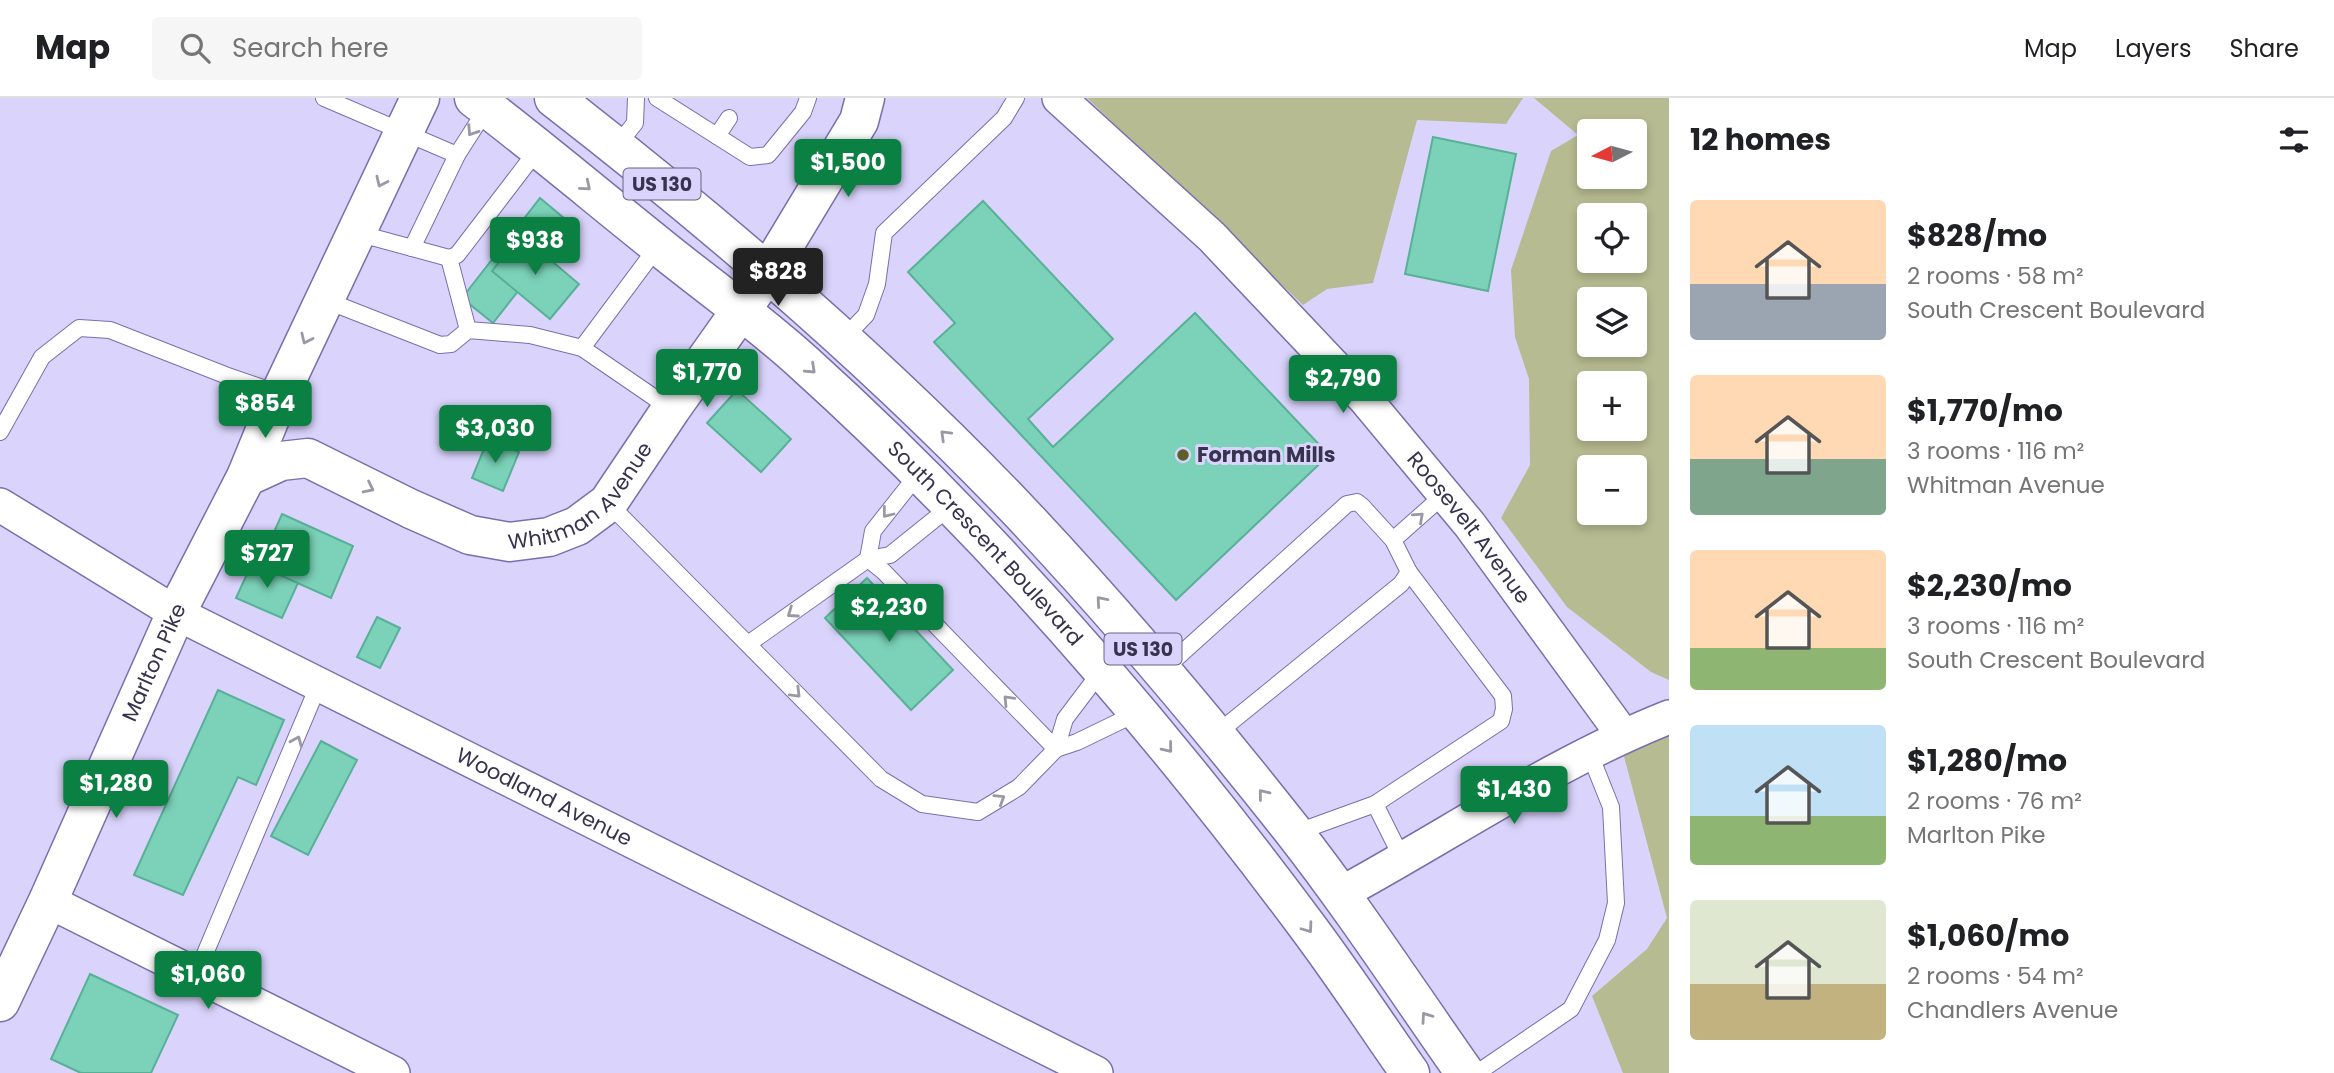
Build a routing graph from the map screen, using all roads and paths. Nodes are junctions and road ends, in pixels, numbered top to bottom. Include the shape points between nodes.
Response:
1 (324, 98) edge
2 (420, 98) edge
3 (554, 98) edge
4 (636, 98) edge
5 (808, 98) edge
6 (865, 98) edge
7 (1016, 98) edge
8 (1059, 98) edge
9 (662, 99) edge
10 (481, 103) edge
11 (729, 118) dead end
12 (404, 133) junction
13 (717, 136) junction
14 (616, 147) junction
15 (539, 148) junction
16 (457, 155) junction
17 (357, 233) junction
18 (658, 246) junction
19 (412, 248) junction
20 (449, 258) junction
21 (768, 272) junction
22 (325, 300) junction
23 (741, 308) junction
24 (468, 330) junction
25 (843, 339) junction
26 (582, 348) junction
27 (280, 394) junction
28 (671, 409) junction
29 (0, 432) edge
30 (308, 458) junction
31 (919, 473) junction
32 (246, 477) junction
33 (1445, 494) junction
34 (608, 503) junction
35 (0, 505) edge
36 (951, 506) junction
37 (1393, 540) junction
38 (868, 559) junction
39 (1409, 572) junction
40 (176, 613) junction
41 (748, 644) junction
42 (1102, 670) junction
43 (1162, 671) junction
44 (319, 684) junction
45 (1139, 712) junction
46 (1669, 717) edge
47 (1215, 734) junction
48 (1623, 735) junction
49 (1056, 749) junction
50 (1589, 752) junction
51 (1375, 804) junction
52 (1294, 833) junction
53 (1403, 860) junction
54 (1340, 894) junction
55 (48, 901) junction
56 (196, 975) junction
57 (0, 1002) edge
58 (1052, 1063) edge
59 (393, 1073) edge
60 (1096, 1073) edge
61 (1410, 1073) edge
62 (1465, 1073) edge
63 (1477, 1073) edge

1 - 12 lane
2 - 12 main road, Marlton Pike
3 - 14 main road, US 130
4 - 14 lane via 635,123
5 - 13 lane via 803,112 768,155 750,157
6 - 21 main road, Whitman Avenue via 859,121
7 - 25 lane via 1004,118 884,233 877,284 866,315
8 - 33 street, Roosevelt Avenue via 1212,237 1365,399
9 - 13 lane
10 - 15 main road, South Crescent Boulevard / US 130
10 -> 16 lane
11 - 13 lane
12 - 16 lane
12 -> 17 main road, Marlton Pike
14 - 21 main road, US 130
15 -> 18 main road, South Crescent Boulevard / US 130
15 - 20 lane via 457,255
16 - 19 lane
17 - 19 lane
17 - 22 main road, Marlton Pike
18 - 23 main road, South Crescent Boulevard / US 130
18 - 26 lane
19 - 20 lane
20 - 24 lane
21 - 23 main road, Whitman Avenue
21 - 25 main road, US 130
22 - 24 lane via 440,345 451,344
22 -> 27 main road, Marlton Pike
23 - 28 main road, Whitman Avenue
23 -> 31 main road, South Crescent Boulevard / US 130
24 - 26 lane via 530,335
43 -> 25 main road, US 130 via 1022,514
26 - 28 lane
27 - 29 lane via 110,330 79,328 42,357
27 - 30 main road
27 - 32 main road, Marlton Pike
28 - 34 main road, Whitman Avenue
30 - 32 main road via 281,461
30 -> 34 main road, Whitman Avenue via 470,535 510,541 549,537 577,526
31 - 36 main road, South Crescent Boulevard / US 130
31 -> 38 lane via 873,531
32 - 40 main road, Marlton Pike
37 -> 33 lane
33 - 48 street, Roosevelt Avenue
34 - 41 lane
35 - 40 street, Woodland Avenue
36 - 38 lane via 890,555
36 - 42 main road, South Crescent Boulevard / US 130
37 - 39 lane
37 - 43 lane via 1357,502 1347,504
38 -> 41 lane
49 -> 38 lane
39 - 47 lane via 1401,584
39 - 51 lane via 1503,696 1504,709 1496,725
40 - 44 street, Woodland Avenue
40 - 55 main road, Marlton Pike
41 -> 49 lane via 881,779 922,804 978,812 1019,787
42 - 45 main road, South Crescent Boulevard / US 130
42 - 49 lane via 1065,719
43 - 47 main road, US 130
56 -> 44 lane
44 - 58 street, Woodland Avenue
45 - 49 lane
45 -> 61 main road, South Crescent Boulevard / US 130 via 1299,915
46 - 48 street
52 -> 47 main road, US 130
48 - 50 street
50 - 53 street
50 - 63 lane via 1611,807 1616,903 1607,940 1571,1009
51 - 52 lane
51 - 53 lane
52 - 54 main road, US 130
53 - 54 street
62 -> 54 main road, US 130
55 - 56 street
55 - 57 main road, Marlton Pike
56 - 59 street
58 - 60 street, Woodland Avenue

